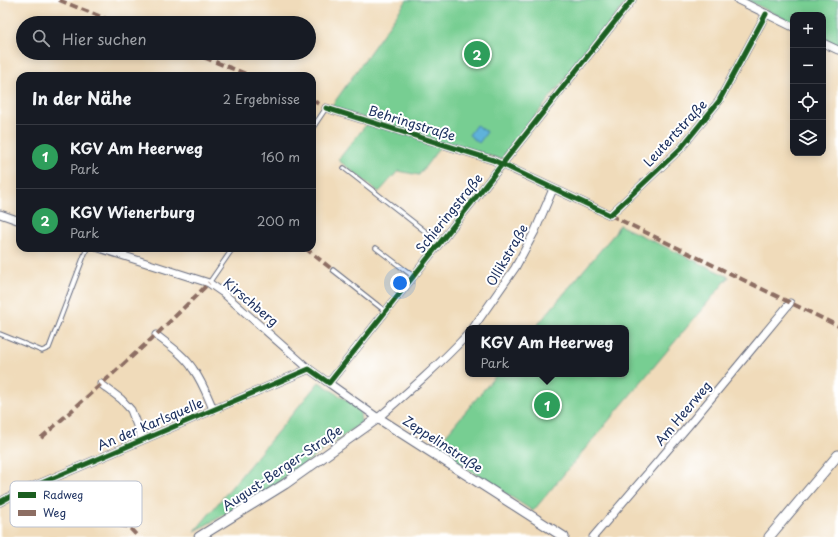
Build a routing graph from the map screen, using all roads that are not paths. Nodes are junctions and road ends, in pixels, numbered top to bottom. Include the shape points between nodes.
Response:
1 (632, 0) edge
2 (738, 0) edge
3 (766, 14) junction
4 (790, 26) edge
5 (826, 44) edge
6 (838, 50) edge
7 (326, 108) joint
8 (316, 123) edge
9 (502, 164) junction
10 (344, 168) dead end
11 (553, 189) junction
12 (0, 214) edge
13 (16, 220) edge
14 (440, 243) junction
15 (376, 248) dead end
16 (85, 252) edge
17 (111, 252) edge
18 (230, 252) edge
19 (333, 270) dead end
20 (413, 276) junction
21 (209, 284) junction
22 (790, 303) dead end
23 (385, 311) junction
24 (475, 325) edge
25 (0, 334) edge
26 (156, 335) dead end
27 (465, 337) edge
28 (309, 369) junction
29 (329, 383) junction
30 (102, 384) dead end
31 (213, 409) junction
32 (378, 418) junction
33 (142, 439) junction
34 (838, 455) edge
35 (45, 481) edge
36 (10, 497) edge
37 (0, 502) edge
38 (198, 537) edge
39 (564, 537) edge
40 (593, 537) edge
41 (769, 537) edge

1 - 9 street, Schieringstraße
2 - 3 street
3 - 4 street
3 - 11 street, Leutertstraße via 719,101 681,148 610,216
5 - 6 street
7 - 8 lane
7 - 9 street, Behringstraße
9 - 11 street
9 - 14 street, Schieringstraße
10 - 14 lane
11 - 24 street, Ollikstraße via 515,268
12 - 13 street
14 - 20 street, Schieringstraße
15 - 20 lane
16 - 25 lane via 49,348 42,350
17 - 21 street, Kirschberg
18 - 21 lane
19 - 23 lane
20 - 23 street, Schieringstraße
21 - 28 street, Kirschberg via 222,292
22 - 40 street, Am Heerweg
23 - 29 street, Schieringstraße
26 - 31 street, An der Karlsquelle via 193,368
27 - 32 street
28 - 29 street, Zeppelinstraße
28 - 31 street, An der Karlsquelle
29 - 32 street, Zeppelinstraße
30 - 33 street, An der Karlsquelle via 131,410
31 - 33 street, An der Karlsquelle
32 - 38 street, August-Berger-Straße via 285,484
32 - 39 street, Zeppelinstraße
33 - 35 street, An der Karlsquelle
34 - 41 street
36 - 37 street, An der Karlsquelle

